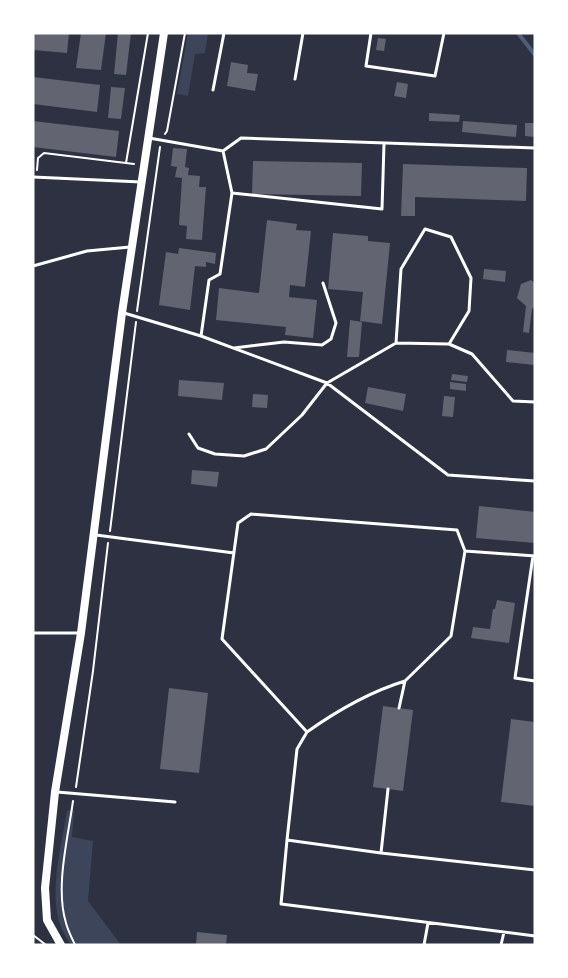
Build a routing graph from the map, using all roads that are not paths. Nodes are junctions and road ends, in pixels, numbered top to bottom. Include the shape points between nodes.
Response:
1 (164, 33) edge
2 (224, 33) edge
3 (303, 33) edge
4 (371, 33) edge
5 (444, 33) edge
6 (295, 79) dead end
7 (213, 90) dead end
8 (147, 138) junction
9 (384, 144) junction
10 (535, 148) edge
11 (223, 151) junction
12 (35, 177) edge
13 (141, 182) junction
14 (232, 192) junction
15 (131, 246) junction
16 (33, 266) edge
17 (322, 283) dead end
18 (122, 313) junction
19 (201, 336) junction
20 (396, 343) junction
21 (449, 344) junction
22 (232, 348) junction
23 (327, 383) junction
24 (535, 402) edge
25 (189, 434) dead end
26 (535, 481) edge
27 (94, 535) junction
28 (465, 551) junction
29 (234, 553) junction
30 (534, 556) edge
31 (33, 633) edge
32 (81, 633) junction
33 (405, 681) junction
34 (535, 681) edge
35 (399, 708) dead end
36 (307, 732) junction
37 (388, 789) dead end
38 (55, 792) junction
39 (175, 802) dead end
40 (287, 840) junction
41 (381, 853) junction
42 (535, 870) edge
43 (428, 923) junction
44 (504, 932) junction
45 (535, 936) edge
46 (61, 945) edge
47 (424, 945) edge
48 (501, 945) edge

1 - 8 street
2 - 7 lane
3 - 6 lane
4 - 5 lane via 366,66 435,76
8 - 11 lane
8 - 13 street
9 - 10 lane
9 - 11 lane via 241,138
9 - 14 lane via 382,209
11 - 14 lane
12 - 13 lane
13 - 15 street
14 - 19 lane via 220,274 209,280
15 - 16 lane via 87,250
15 - 18 street
17 - 22 lane via 336,323 331,339 321,345 284,342
18 - 19 lane
18 - 27 street
19 - 22 lane
20 - 21 lane
20 - 21 lane via 401,269 425,229 451,237 471,278 469,311
20 - 23 lane
21 - 24 lane via 472,354 513,401
22 - 23 lane
23 - 25 lane via 302,415 266,449 244,456 215,454 198,448
23 - 26 lane via 448,474
27 - 29 lane
27 - 32 street
28 - 29 lane via 458,530 251,514 237,523
28 - 30 lane
28 - 33 lane via 450,636
29 - 36 lane via 222,639
30 - 34 lane via 516,678
31 - 32 lane
32 - 38 street
33 - 35 lane
33 - 36 lane via 378,689
36 - 40 lane via 297,749
37 - 41 lane
38 - 39 lane
38 - 46 street via 45,888 47,920
40 - 41 lane
40 - 43 lane via 281,904
41 - 42 lane
43 - 44 lane
43 - 47 lane
44 - 45 lane
44 - 48 lane

